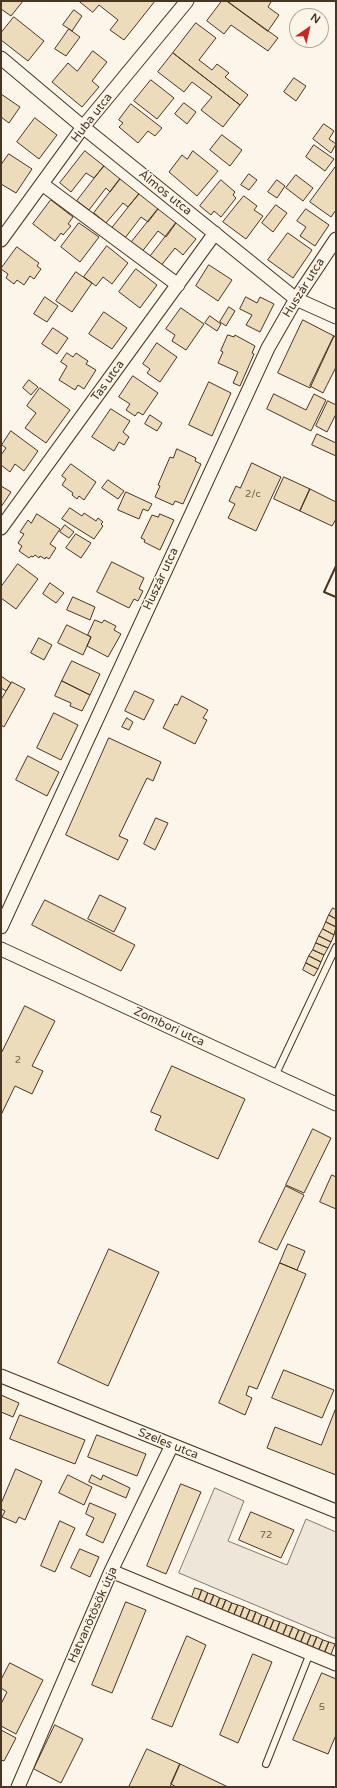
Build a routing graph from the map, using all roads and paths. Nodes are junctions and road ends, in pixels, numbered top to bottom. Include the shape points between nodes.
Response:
1 (187, 1) edge
2 (1, 58) edge
3 (83, 127) junction
4 (42, 184) junction
5 (215, 233) junction
6 (336, 239) edge
7 (1, 240) edge
8 (178, 285) junction
9 (296, 299) junction
10 (336, 317) edge
11 (1, 528) edge
12 (1, 927) edge
13 (336, 947) edge
14 (1, 949) edge
15 (275, 1076) junction
16 (336, 1104) edge
17 (1, 1376) edge
18 (172, 1445) junction
19 (336, 1511) edge
20 (111, 1571) junction
21 (310, 1653) junction
22 (336, 1664) edge
23 (266, 1764) dead end
24 (18, 1787) edge

1 - 3 street, Huba utca
2 - 3 street, Álmos utca
3 - 4 street, Huba utca
3 - 5 street, Álmos utca
4 - 7 street, Huba utca
4 - 8 street
5 - 8 street, Tas utca
5 - 9 street, Álmos utca
6 - 9 street, Huszár utca
8 - 11 street, Tas utca
9 - 10 street, Álmos utca
9 - 12 street, Huszár utca via 264,355
13 - 15 lane
14 - 15 street, Zombori utca
15 - 16 street, Zombori utca
17 - 18 street, Szeles utca
18 - 19 street, Szeles utca
18 - 20 street, Hatvanötösök útja
20 - 21 street
20 - 24 street, Hatvanötösök útja
21 - 22 street
21 - 23 lane

